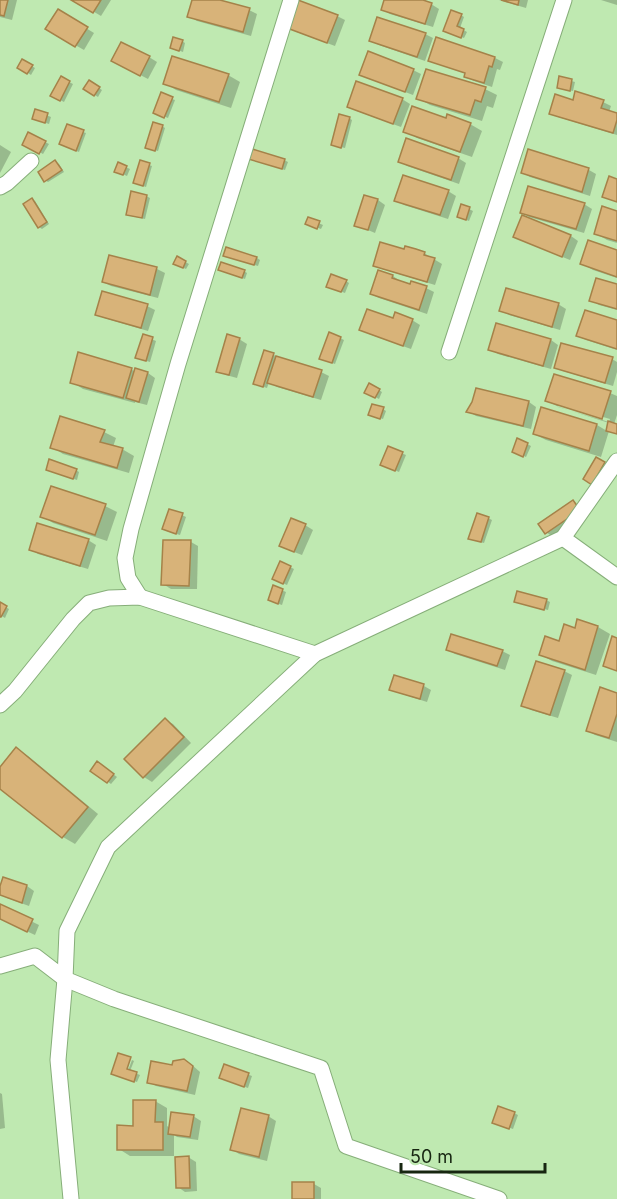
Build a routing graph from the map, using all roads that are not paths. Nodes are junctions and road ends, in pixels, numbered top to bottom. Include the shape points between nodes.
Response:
1 (291, 0) edge
2 (564, 0) edge
3 (31, 161) dead end
4 (0, 187) edge
5 (449, 352) dead end
6 (617, 461) edge
7 (563, 538) junction
8 (617, 577) edge
9 (140, 597) junction
10 (315, 654) junction
11 (0, 705) edge
12 (0, 966) edge
13 (65, 979) junction
14 (71, 1199) edge
15 (499, 1199) edge

1 - 9 street via 131,529 125,558 128,578
2 - 5 street
3 - 4 street
6 - 7 street
7 - 8 street
7 - 10 street
9 - 10 street
9 - 11 street via 89,603
10 - 13 street via 108,847 68,931
12 - 13 street via 35,956
13 - 14 street via 58,1060
13 - 15 street via 321,1068 346,1146

